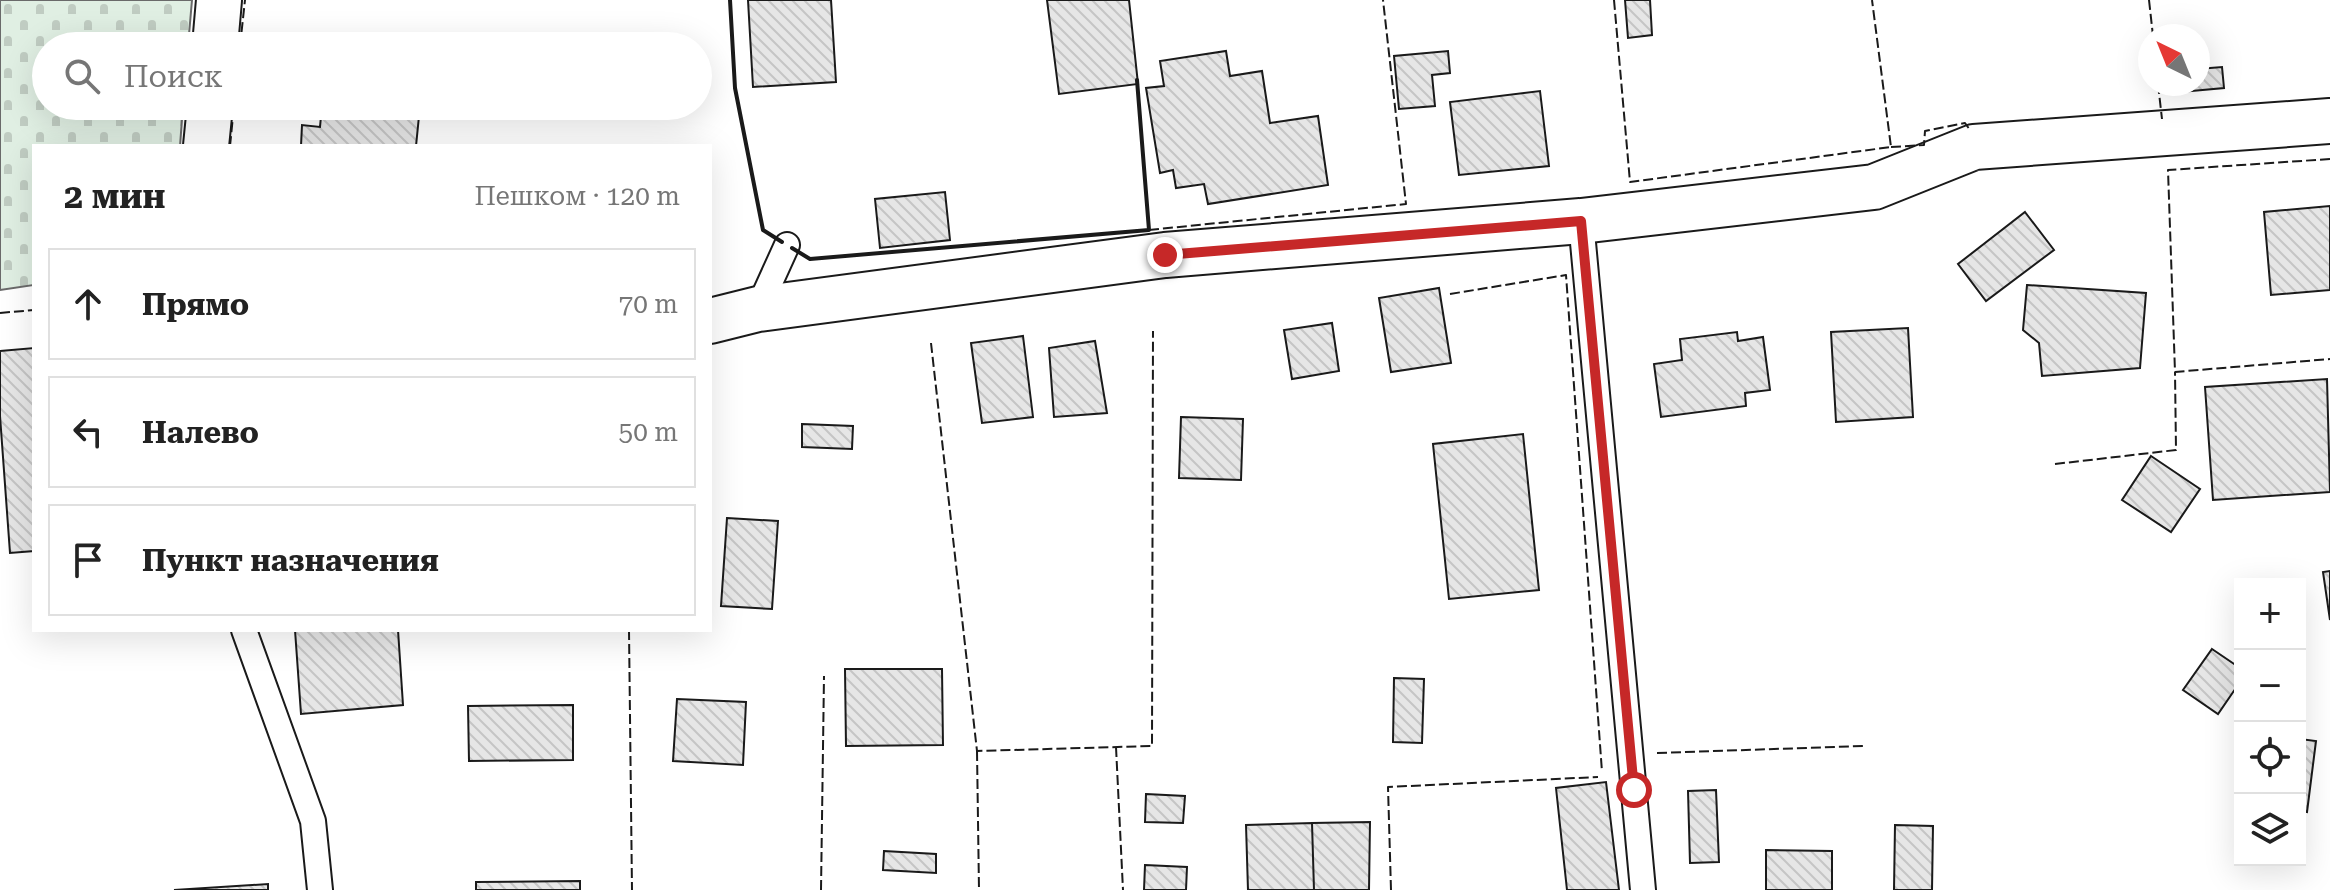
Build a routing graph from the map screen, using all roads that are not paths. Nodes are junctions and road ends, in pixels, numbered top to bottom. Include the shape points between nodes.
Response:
1 (219, 0) edge
2 (216, 32) edge
3 (209, 120) edge
4 (2330, 121) edge
5 (206, 144) edge
6 (1581, 221) junction
7 (787, 245) dead end
8 (758, 309) junction
9 (712, 320) edge
10 (245, 632) edge
11 (320, 890) edge
12 (1643, 890) edge

1 - 2 street
3 - 5 street
4 - 6 street via 1974,147 1874,187
6 - 8 street via 1165,255
6 - 12 lane
7 - 8 lane
8 - 9 street
10 - 11 lane via 313,821

